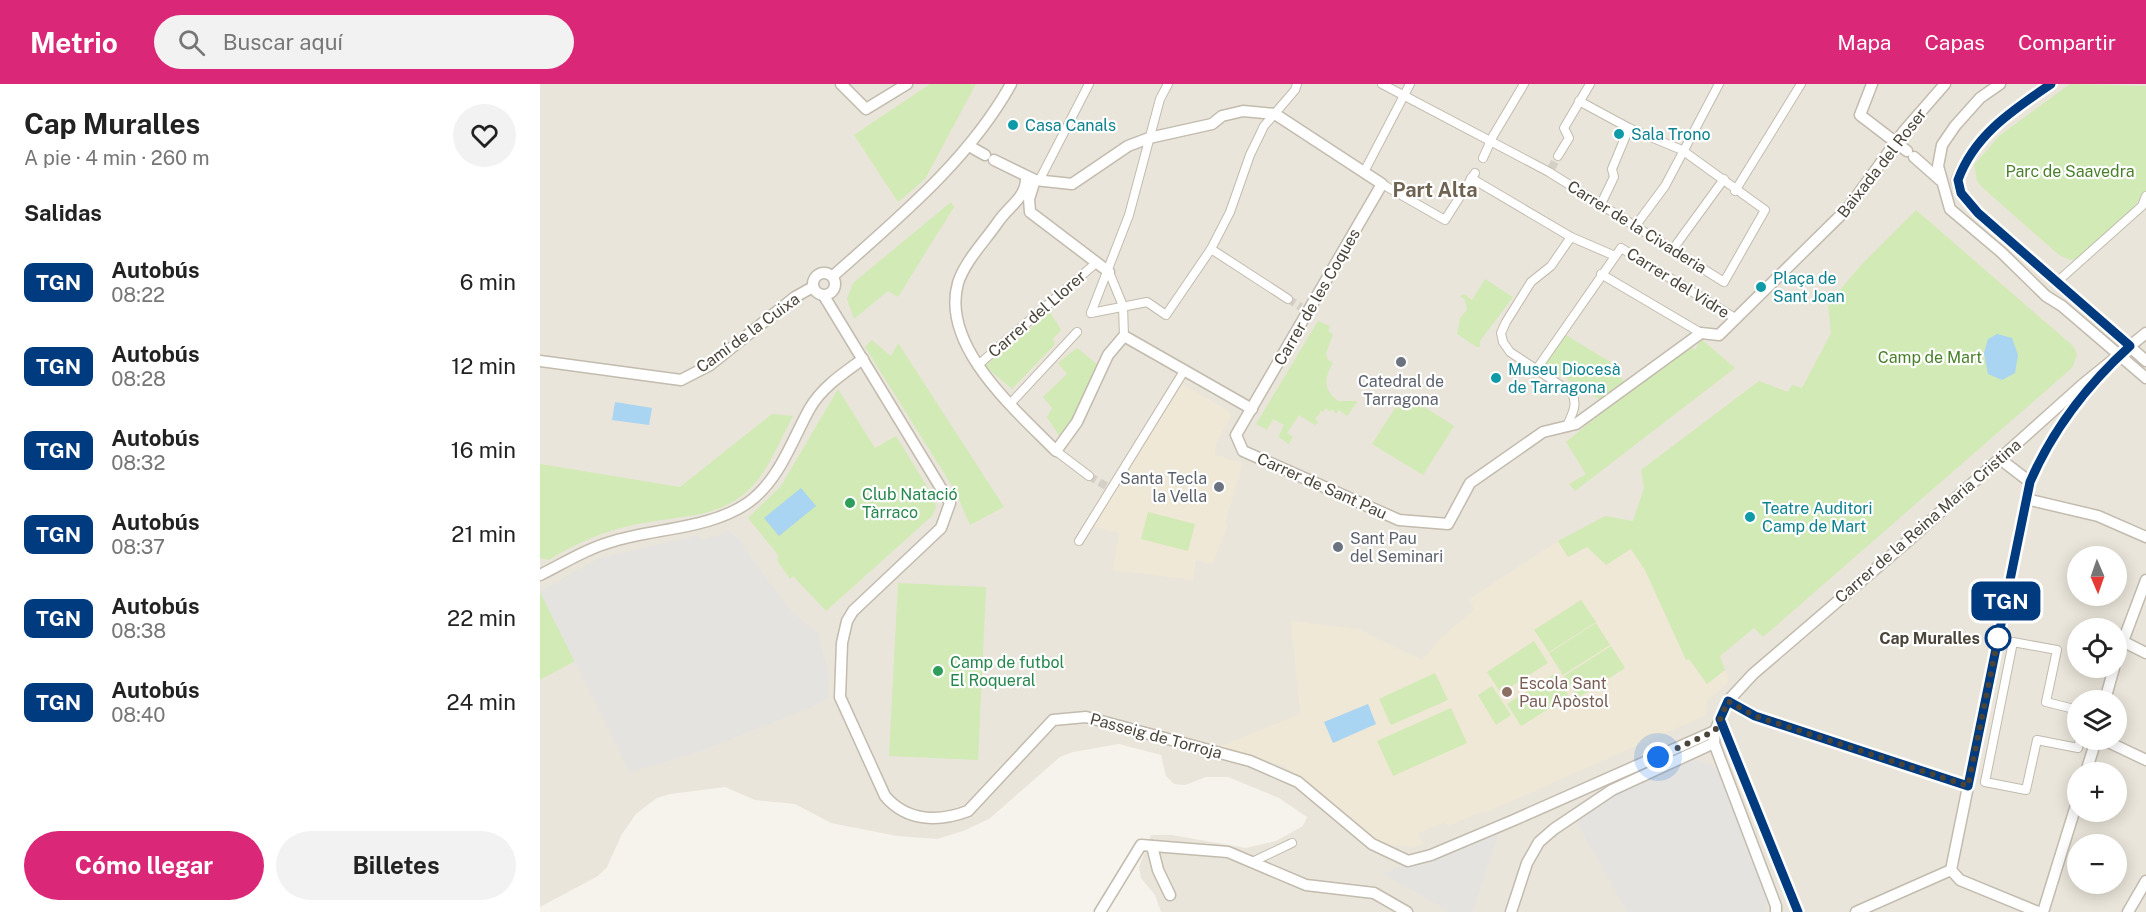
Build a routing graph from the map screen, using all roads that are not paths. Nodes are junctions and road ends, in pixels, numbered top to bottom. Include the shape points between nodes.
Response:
1 (841, 84) edge
2 (907, 84) edge
3 (1011, 84) edge
4 (1089, 84) edge
5 (1168, 84) edge
6 (1297, 84) edge
7 (1382, 84) edge
8 (1410, 84) edge
9 (1524, 84) edge
10 (1590, 84) edge
11 (1801, 84) edge
12 (1872, 84) edge
13 (1945, 84) edge
14 (2000, 84) edge
15 (2051, 84) edge
16 (1717, 85) edge
17 (1404, 96) junction
18 (1580, 99) junction
19 (1275, 114) junction
20 (1629, 128) junction
21 (1149, 138) junction
22 (1490, 142) junction
23 (1895, 143) junction
24 (969, 146) junction
25 (1682, 150) junction
26 (1558, 156) tunnel mouth
27 (1483, 158) dead end
28 (1364, 172) junction
29 (1034, 179) junction
30 (1724, 179) junction
31 (1940, 180) junction
32 (1382, 184) junction
33 (1735, 191) junction
34 (2146, 196) edge
35 (1601, 204) junction
36 (1636, 225) junction
37 (1571, 237) junction
38 (1212, 249) junction
39 (1673, 249) junction
40 (1615, 256) junction
41 (1096, 263) junction
42 (1109, 272) junction
43 (1601, 274) junction
44 (833, 276) junction
45 (2058, 281) junction
46 (813, 287) junction
47 (824, 296) junction
48 (1288, 299) tunnel mouth
49 (1123, 306) junction
50 (1736, 318) junction
51 (1077, 332) dead end
52 (1701, 333) junction
53 (2146, 333) edge
54 (1124, 336) junction
55 (2130, 346) junction
56 (2117, 358) junction
57 (863, 359) junction
58 (540, 361) edge
59 (2146, 361) edge
60 (978, 365) junction
61 (1536, 370) junction
62 (1184, 371) junction
63 (2146, 378) edge
64 (1010, 404) junction
65 (1252, 409) junction
66 (1566, 426) junction
67 (1056, 451) junction
68 (2000, 459) junction
69 (1089, 476) tunnel mouth
70 (2030, 482) junction
71 (2026, 500) junction
72 (2146, 537) edge
73 (1079, 541) dead end
74 (540, 575) edge
75 (2146, 580) edge
76 (2127, 628) edge
77 (2127, 644) edge
78 (2146, 653) edge
79 (1728, 701) junction
80 (2067, 707) edge
81 (1720, 719) junction
82 (1715, 731) junction
83 (1714, 744) junction
84 (2067, 746) edge
85 (2125, 750) edge
86 (2146, 760) edge
87 (1968, 786) junction
88 (2071, 822) edge
89 (1292, 843) dead end
90 (1152, 846) junction
91 (1252, 862) junction
92 (1951, 870) junction
93 (2146, 881) edge
94 (1170, 895) dead end
95 (1100, 912) edge
96 (1407, 912) edge
97 (1511, 912) edge
98 (1776, 912) edge
99 (1798, 912) edge
100 (1856, 912) edge
101 (2038, 912) edge
102 (2043, 912) edge
103 (2128, 912) edge

1 - 2 street via 866,109
3 - 24 street
4 - 29 street
5 - 21 street
6 - 19 street
7 - 17 street, Carrer de la Civaderia
8 - 17 street
9 - 22 street
10 - 18 street
11 - 33 street
12 - 23 street via 1860,115
13 - 23 street, Baixada del Roser
14 - 31 street via 1980,98 1947,137 1938,166
15 - 45 street via 1985,135 1973,148 1958,180 1961,193 1978,213
16 - 25 street
17 - 22 street, Carrer de la Civaderia
17 - 28 street
18 - 20 street
18 - 26 street via 1564,128 1569,138
19 - 21 street via 1232,113 1212,124
19 - 28 street
19 - 38 street via 1264,126 1250,155
20 - 25 street
20 - 35 street
21 - 29 street via 1128,146 1077,183
21 - 42 street
22 - 27 street
22 - 35 street, Carrer de la Civaderia via 1550,170
23 - 31 street
23 - 50 street, Baixada del Roser via 1848,208
24 - 29 street
24 - 44 street via 934,185
25 - 30 street
25 - 36 street via 1665,186
28 - 32 street
29 - 41 street via 1030,212
29 - 60 street via 965,267 958,284 956,306 960,327
30 - 33 street
30 - 39 street
31 - 56 street via 1950,209
32 - 37 street via 1445,220 1473,175
32 - 65 street, Carrer de les Coques via 1304,309
33 - 39 street, Carrer de la Civaderia via 1765,210 1724,282
34 - 45 street via 2142,206
35 - 36 street, Carrer de la Civaderia
36 - 39 street, Carrer de la Civaderia
37 - 40 street
37 - 61 street via 1551,266 1527,287 1501,333 1510,352
38 - 48 street
38 - 49 street via 1166,315 1147,302
40 - 43 street
40 - 50 street, Carrer del Vidre via 1621,248
41 - 42 street
41 - 60 street, Carrer del Llorer
42 - 49 street
42 - 49 street via 1091,314
43 - 52 street
43 - 61 street
44 - 46 street via 817,275
44 - 47 street via 834,290
45 - 55 street
46 - 47 street
46 - 58 street, Camí de la Cuixa via 710,365 681,380
47 - 57 street, Passeig de Torroja
49 - 54 street
50 - 52 street via 1719,335
51 - 64 street
52 - 66 street via 1576,424
53 - 55 street, Carrer de la Reina Maria Cristina
54 - 62 street
54 - 67 street via 1108,355 1077,422
55 - 56 street, Carrer de la Reina Maria Cristina
55 - 59 street
56 - 63 street
56 - 68 street, Carrer de la Reina Maria Cristina
56 - 70 street via 2056,429
57 - 74 street via 826,388 810,408 801,432 772,478 751,501 707,520 596,546
57 - 82 street, Passeig de Torroja via 950,503 941,528 853,611 842,643 840,696 885,796 894,807 907,813 928,819 949,818 968,811 1053,720 1086,717 1278,772 1298,782 1372,844 1408,861 1431,855
60 - 64 street
61 - 66 street via 1572,393 1574,409
62 - 65 street
62 - 73 street via 1108,486
64 - 67 street
65 - 66 street, Carrer de Sant Pau via 1236,435 1243,451 1399,520 1448,524 1470,483 1543,432
67 - 69 street
68 - 70 street
68 - 79 street, Carrer de la Reina Maria Cristina via 1785,645
70 - 71 street
71 - 72 street via 2098,516
71 - 87 street
75 - 76 street
77 - 78 street
79 - 81 street, Carrer de la Reina Maria Cristina
79 - 87 street via 1755,716
80 - 84 street via 2046,702 2057,650 2013,642 1985,782 2026,790 2037,740
81 - 82 street, Carrer de la Reina Maria Cristina
81 - 99 street
82 - 83 street, Carrer de la Reina Maria Cristina
83 - 97 street via 1612,790 1554,829 1539,842 1527,863
83 - 98 street
85 - 86 street
87 - 92 street
88 - 102 street
89 - 91 street
90 - 91 street via 1228,852
90 - 94 street
90 - 95 street via 1141,845
91 - 96 street via 1306,885 1374,893
92 - 100 street
92 - 101 street via 1960,880
93 - 103 street

